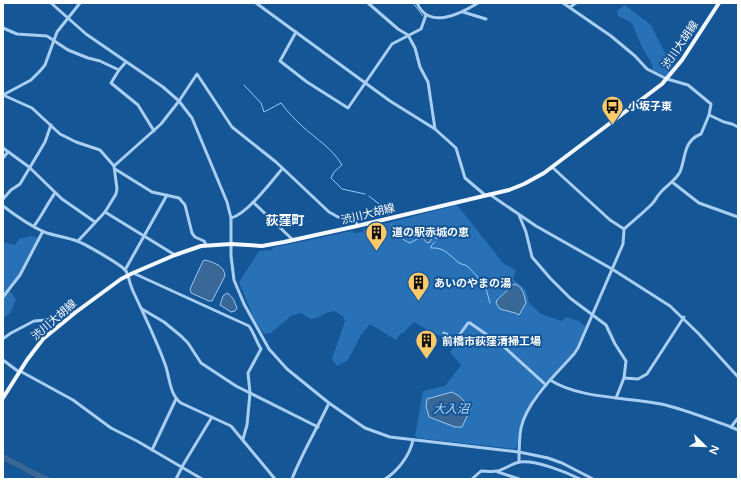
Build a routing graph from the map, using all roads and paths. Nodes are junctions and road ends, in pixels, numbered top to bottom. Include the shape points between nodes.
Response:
1 (51, 3) edge
2 (80, 3) edge
3 (256, 3) edge
4 (368, 3) edge
5 (417, 3) edge
6 (478, 3) edge
7 (564, 3) edge
8 (576, 3) edge
9 (718, 3) edge
10 (570, 7) junction
11 (463, 12) junction
12 (426, 15) junction
13 (68, 18) junction
14 (486, 19) dead end
15 (3, 28) edge
16 (296, 32) junction
17 (408, 35) junction
18 (53, 40) junction
19 (126, 62) junction
20 (119, 70) junction
21 (667, 79) junction
22 (366, 83) junction
23 (3, 95) edge
24 (179, 101) junction
25 (709, 116) junction
26 (51, 125) junction
27 (738, 127) edge
28 (436, 129) junction
29 (154, 131) junction
30 (3, 148) edge
31 (8, 152) junction
32 (3, 158) edge
33 (30, 167) junction
34 (115, 167) junction
35 (552, 167) junction
36 (282, 169) junction
37 (672, 182) junction
38 (55, 193) junction
39 (167, 195) junction
40 (487, 195) junction
41 (3, 198) edge
42 (254, 202) junction
43 (3, 206) edge
44 (105, 212) junction
45 (519, 214) junction
46 (738, 216) edge
47 (231, 218) junction
48 (95, 222) junction
49 (34, 226) junction
50 (357, 226) junction
51 (624, 229) junction
52 (42, 231) junction
53 (144, 236) junction
54 (293, 240) junction
55 (78, 241) junction
56 (231, 244) junction
57 (206, 245) junction
58 (175, 255) junction
59 (612, 269) junction
60 (126, 270) junction
61 (133, 273) junction
62 (127, 276) junction
63 (3, 297) edge
64 (142, 309) junction
65 (76, 312) junction
66 (592, 315) junction
67 (684, 318) junction
68 (257, 328) junction
69 (252, 330) junction
70 (444, 333) dead end
71 (3, 338) edge
72 (3, 360) edge
73 (19, 372) junction
74 (738, 377) edge
75 (624, 378) junction
76 (550, 380) junction
77 (546, 385) junction
78 (250, 393) junction
79 (4, 394) edge
80 (3, 398) edge
81 (616, 398) junction
82 (176, 399) junction
83 (329, 404) junction
84 (212, 417) junction
85 (738, 418) edge
86 (318, 427) junction
87 (731, 427) junction
88 (738, 430) edge
89 (243, 439) junction
90 (413, 440) junction
91 (152, 450) junction
92 (519, 452) junction
93 (519, 462) junction
94 (182, 467) junction
95 (498, 471) junction
96 (391, 475) junction
97 (176, 479) edge
98 (202, 479) edge
99 (275, 479) edge
100 (292, 479) edge
101 (385, 479) edge
102 (394, 479) edge
103 (472, 479) edge
104 (519, 479) edge
105 (580, 479) edge
106 (593, 479) edge

1 - 13 street
2 - 13 street
3 - 16 street
4 - 17 street
5 - 12 street
6 - 11 street
7 - 10 street
8 - 10 street
9 - 21 main road, 渋川大胡線
10 - 21 street via 611,36 647,69
11 - 12 street via 442,18
11 - 14 street
12 - 17 street via 421,29
13 - 18 street
13 - 19 street
15 - 18 street via 16,34 47,36
16 - 22 street
16 - 22 street via 280,61 292,71 348,108
17 - 22 street via 392,44
17 - 28 street via 428,82
18 - 20 street via 68,50
18 - 23 street via 40,72 31,80
19 - 20 street
19 - 24 street
20 - 29 street via 111,83 138,105
21 - 25 street via 688,85 711,104
21 - 35 main road, 渋川大胡線
22 - 28 street
23 - 26 street via 32,108
24 - 29 street
24 - 36 street via 197,74 232,127
24 - 47 street via 198,130
25 - 27 street
25 - 37 street via 700,134 689,142 679,173
26 - 33 street via 45,142
26 - 34 street via 60,134 100,150
28 - 40 street via 456,148 465,178
29 - 34 street
30 - 31 street
31 - 32 street
31 - 33 street
33 - 38 street
33 - 41 street via 20,184
34 - 39 street via 152,192
34 - 44 street via 116,194
35 - 40 main road, 渋川大胡線 via 524,184
35 - 51 street via 610,220
36 - 42 street
36 - 50 street via 329,212 338,218 352,218
37 - 46 street via 698,203
37 - 51 street
38 - 48 street
38 - 49 street
39 - 53 street
39 - 57 street via 179,198 184,205 192,233 204,240
40 - 45 street
40 - 50 main road, 渋川大胡線
42 - 47 street
42 - 54 street
43 - 49 street
44 - 48 street
44 - 53 street
45 - 59 street
45 - 66 street via 532,257 570,298
47 - 56 street
48 - 55 street
49 - 52 street
50 - 54 main road, 渋川大胡線
51 - 59 street via 622,244
52 - 55 street
52 - 63 street via 20,276
53 - 58 street
53 - 60 street
54 - 56 main road, 渋川大胡線 via 262,246
55 - 60 street
56 - 57 main road, 渋川大胡線
56 - 68 street via 234,280
57 - 58 main road, 渋川大胡線
58 - 61 main road, 渋川大胡線
59 - 66 street
59 - 67 street via 670,306
60 - 62 street
61 - 62 main road, 渋川大胡線
61 - 69 street via 249,326
62 - 64 street
62 - 65 main road, 渋川大胡線
64 - 78 street via 181,336 201,362
64 - 82 street
65 - 71 street via 34,321
65 - 73 main road, 渋川大胡線 via 39,344
66 - 75 street via 606,325 626,361
66 - 76 street via 574,354
67 - 74 street
67 - 75 street via 647,374 638,379
68 - 69 street
68 - 83 street via 278,360
69 - 78 street via 261,349 248,373
70 - 77 street via 454,338 458,337 470,322 503,346
72 - 73 street
73 - 79 main road, 渋川大胡線
73 - 91 street via 73,400 111,428
75 - 81 street
76 - 77 street
76 - 81 street via 566,388
77 - 92 street via 538,393 522,427
78 - 86 street
78 - 89 street
79 - 80 main road, 渋川大胡線
81 - 87 street via 661,404
82 - 84 street
82 - 91 street
83 - 86 street
83 - 90 street via 365,428 390,437
84 - 89 street via 231,426
84 - 94 street
85 - 87 street
86 - 100 street
87 - 88 street
89 - 99 street
90 - 92 street
90 - 96 street via 409,454
91 - 94 street
92 - 93 street
92 - 106 street via 562,463
93 - 95 street
93 - 105 street via 564,471
94 - 97 street
94 - 98 street
95 - 103 street via 481,471
95 - 104 street
96 - 101 street
96 - 102 street

